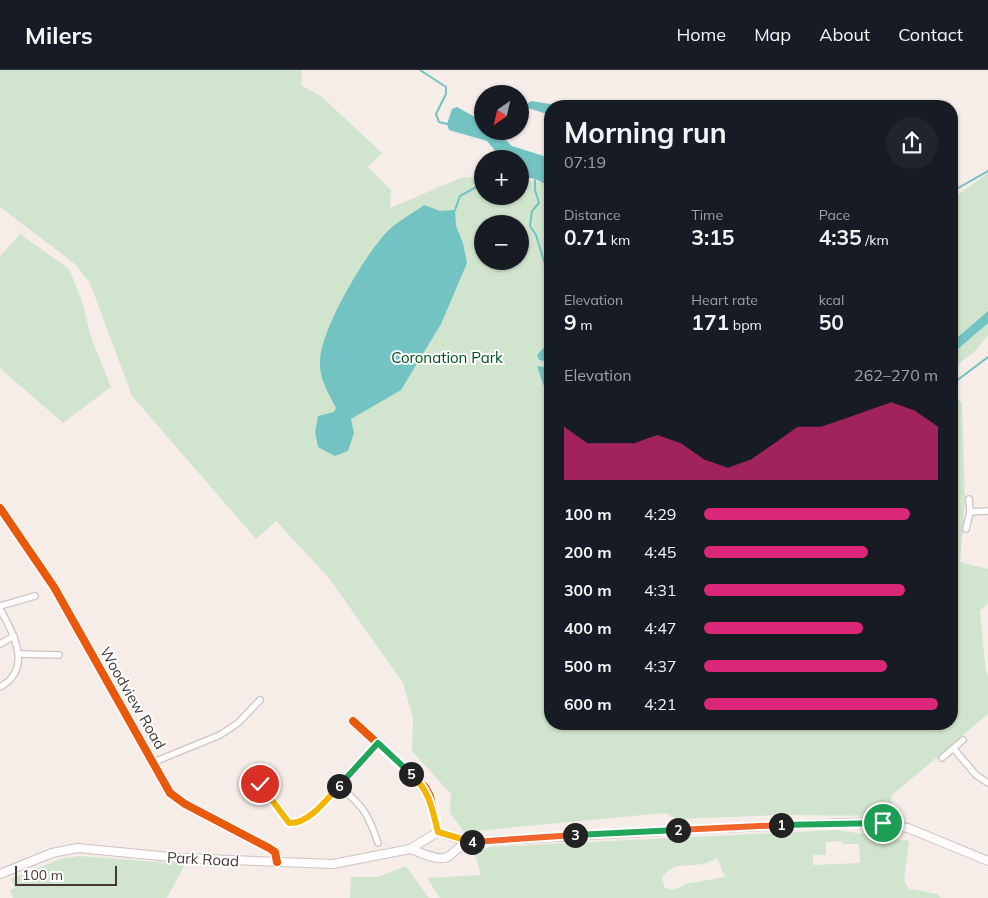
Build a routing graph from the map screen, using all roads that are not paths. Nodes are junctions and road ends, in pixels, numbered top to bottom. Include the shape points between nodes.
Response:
1 (969, 499) dead end
2 (0, 508) edge
3 (988, 511) edge
4 (970, 512) junction
5 (966, 529) dead end
6 (35, 596) dead end
7 (0, 608) edge
8 (14, 636) junction
9 (0, 644) edge
10 (20, 654) junction
11 (59, 655) dead end
12 (0, 687) edge
13 (260, 700) dead end
14 (353, 721) dead end
15 (963, 740) dead end
16 (378, 743) junction
17 (954, 749) junction
18 (942, 758) dead end
19 (154, 762) junction
20 (249, 774) dead end
21 (988, 783) edge
22 (339, 786) junction
23 (438, 832) junction
24 (451, 836) junction
25 (429, 839) junction
26 (469, 842) junction
27 (378, 843) dead end
28 (410, 849) junction
29 (453, 852) junction
30 (432, 856) junction
31 (988, 861) edge
32 (277, 862) junction
33 (0, 874) edge

1 - 4 street
2 - 19 street, Woodview Road via 54,587
3 - 4 street
4 - 5 street
6 - 7 street
7 - 8 street
8 - 9 street
8 - 10 street
10 - 11 street
10 - 12 street via 13,678
13 - 19 street via 238,723 220,735
14 - 16 street
15 - 17 street
16 - 22 street
16 - 23 street via 425,787
17 - 18 street
17 - 21 street via 976,775
19 - 32 street, Woodview Road via 163,782 177,799 275,852
20 - 22 street via 259,782 289,823 296,824 313,813
22 - 27 street via 369,816
23 - 24 main road, Park Road
23 - 25 main road, Park Road
24 - 26 main road, Park Road
24 - 29 main road
25 - 28 main road, Park Road
25 - 30 main road via 428,848
26 - 29 main road, Park Road
26 - 31 main road, Park Road via 868,822 908,828
28 - 30 main road, Park Road
28 - 32 main road, Park Road via 333,864
29 - 30 main road, Park Road via 441,859
32 - 33 main road, Park Road via 140,856 78,848 52,853

